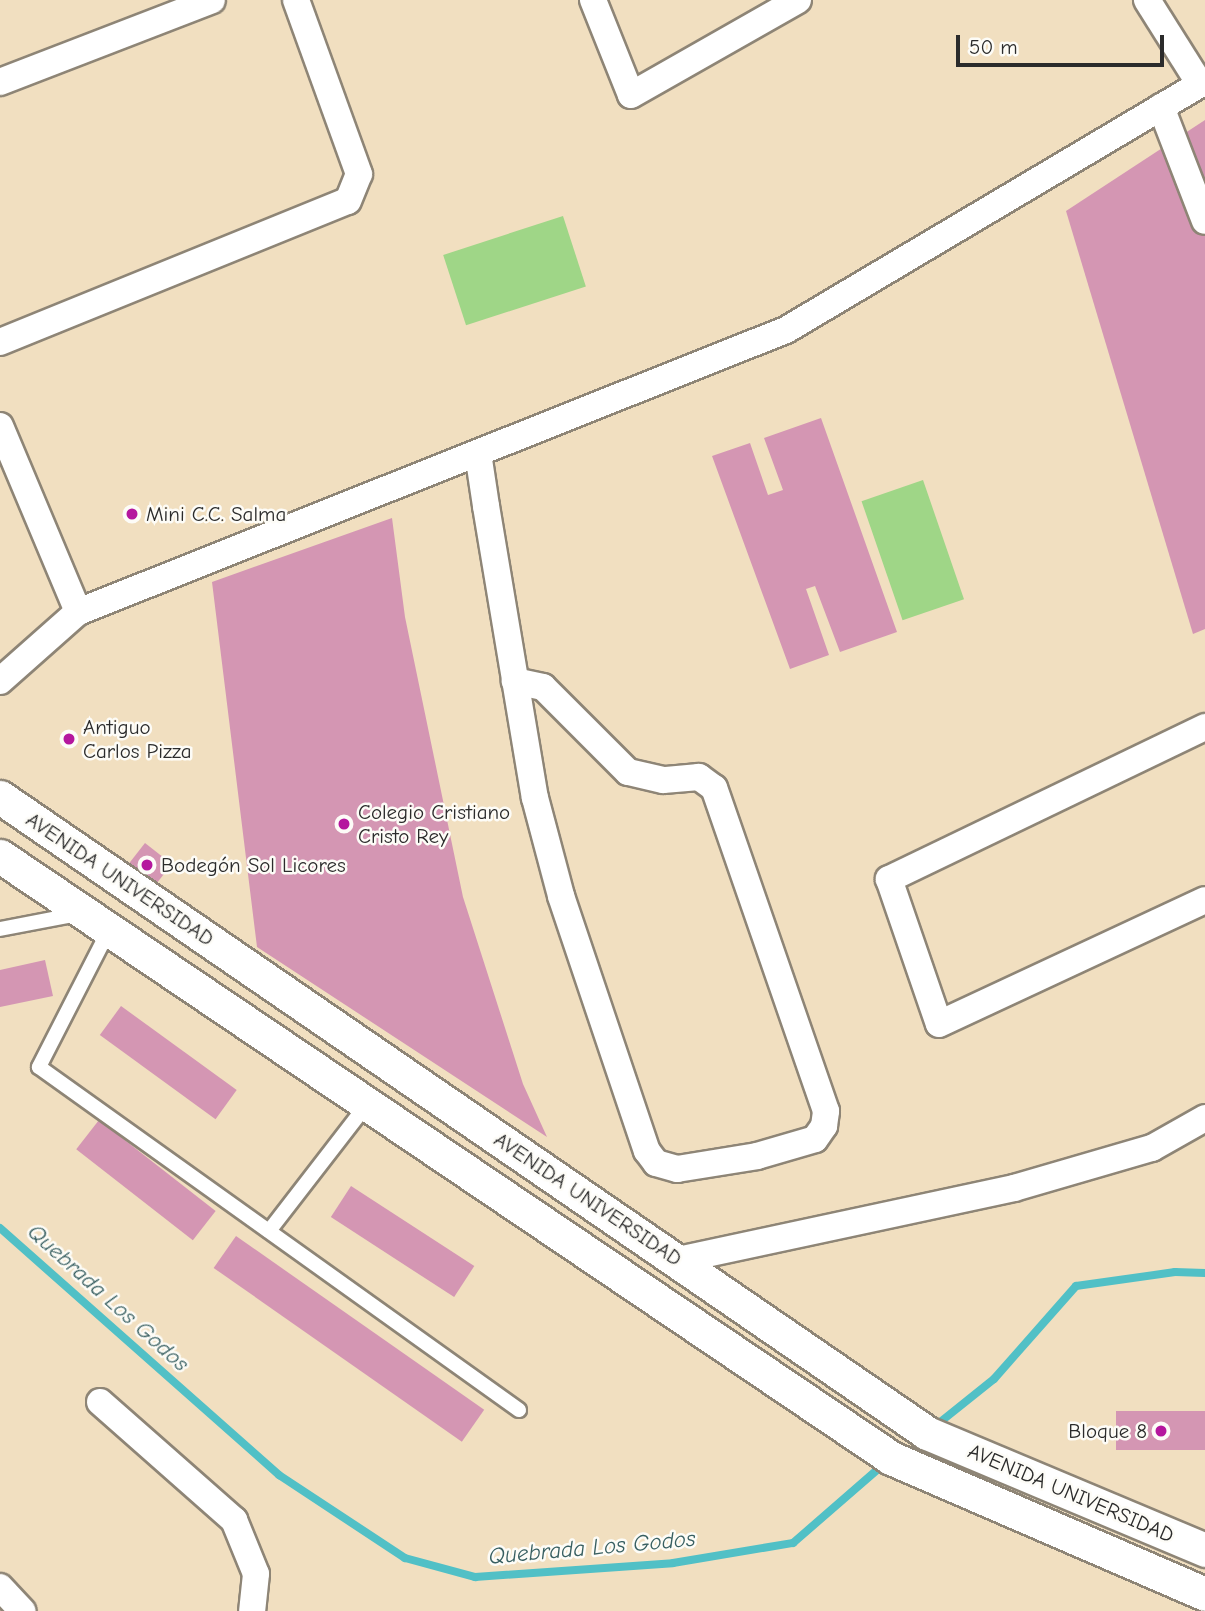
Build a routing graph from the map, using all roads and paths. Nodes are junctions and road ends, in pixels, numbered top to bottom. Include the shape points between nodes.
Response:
1 (212, 0) edge
2 (296, 0) edge
3 (593, 0) edge
4 (798, 0) edge
5 (1147, 0) edge
6 (0, 82) edge
7 (1203, 83) edge
8 (1161, 107) junction
9 (1205, 221) edge
10 (0, 342) edge
11 (0, 426) edge
12 (478, 453) junction
13 (78, 612) junction
14 (0, 681) edge
15 (515, 681) junction
16 (1205, 727) edge
17 (0, 797) edge
18 (0, 856) edge
19 (1205, 900) edge
20 (96, 921) junction
21 (0, 929) edge
22 (367, 1104) junction
23 (1205, 1118) edge
24 (269, 1231) junction
25 (678, 1260) junction
26 (100, 1402) dead end
27 (519, 1410) dead end
28 (1205, 1550) edge
29 (1, 1586) edge
30 (1205, 1594) edge
31 (22, 1611) edge
32 (252, 1611) edge

1 - 6 street
2 - 10 street via 359,174 348,201
3 - 4 street via 631,95
5 - 7 street
7 - 8 street
8 - 9 street
8 - 12 street via 786,330
11 - 13 street
12 - 13 street
12 - 15 street
13 - 14 street
15 - 15 street via 535,798 561,897 651,1158 663,1168 677,1169 757,1156 815,1139 824,1126 826,1111 714,788 698,777 651,779 628,772 543,687
16 - 19 street via 889,878 939,1024
17 - 25 street, AVENIDA UNIVERSIDAD
18 - 20 street, AVENIDA UNIVERSIDAD
20 - 21 lane
20 - 22 street, AVENIDA UNIVERSIDAD
20 - 24 lane via 39,1067
22 - 24 lane
22 - 30 street, AVENIDA UNIVERSIDAD via 891,1458
23 - 25 street via 1152,1148 1014,1188
24 - 27 lane
25 - 28 street, AVENIDA UNIVERSIDAD via 928,1433
26 - 32 street via 234,1520 256,1574
29 - 31 street

